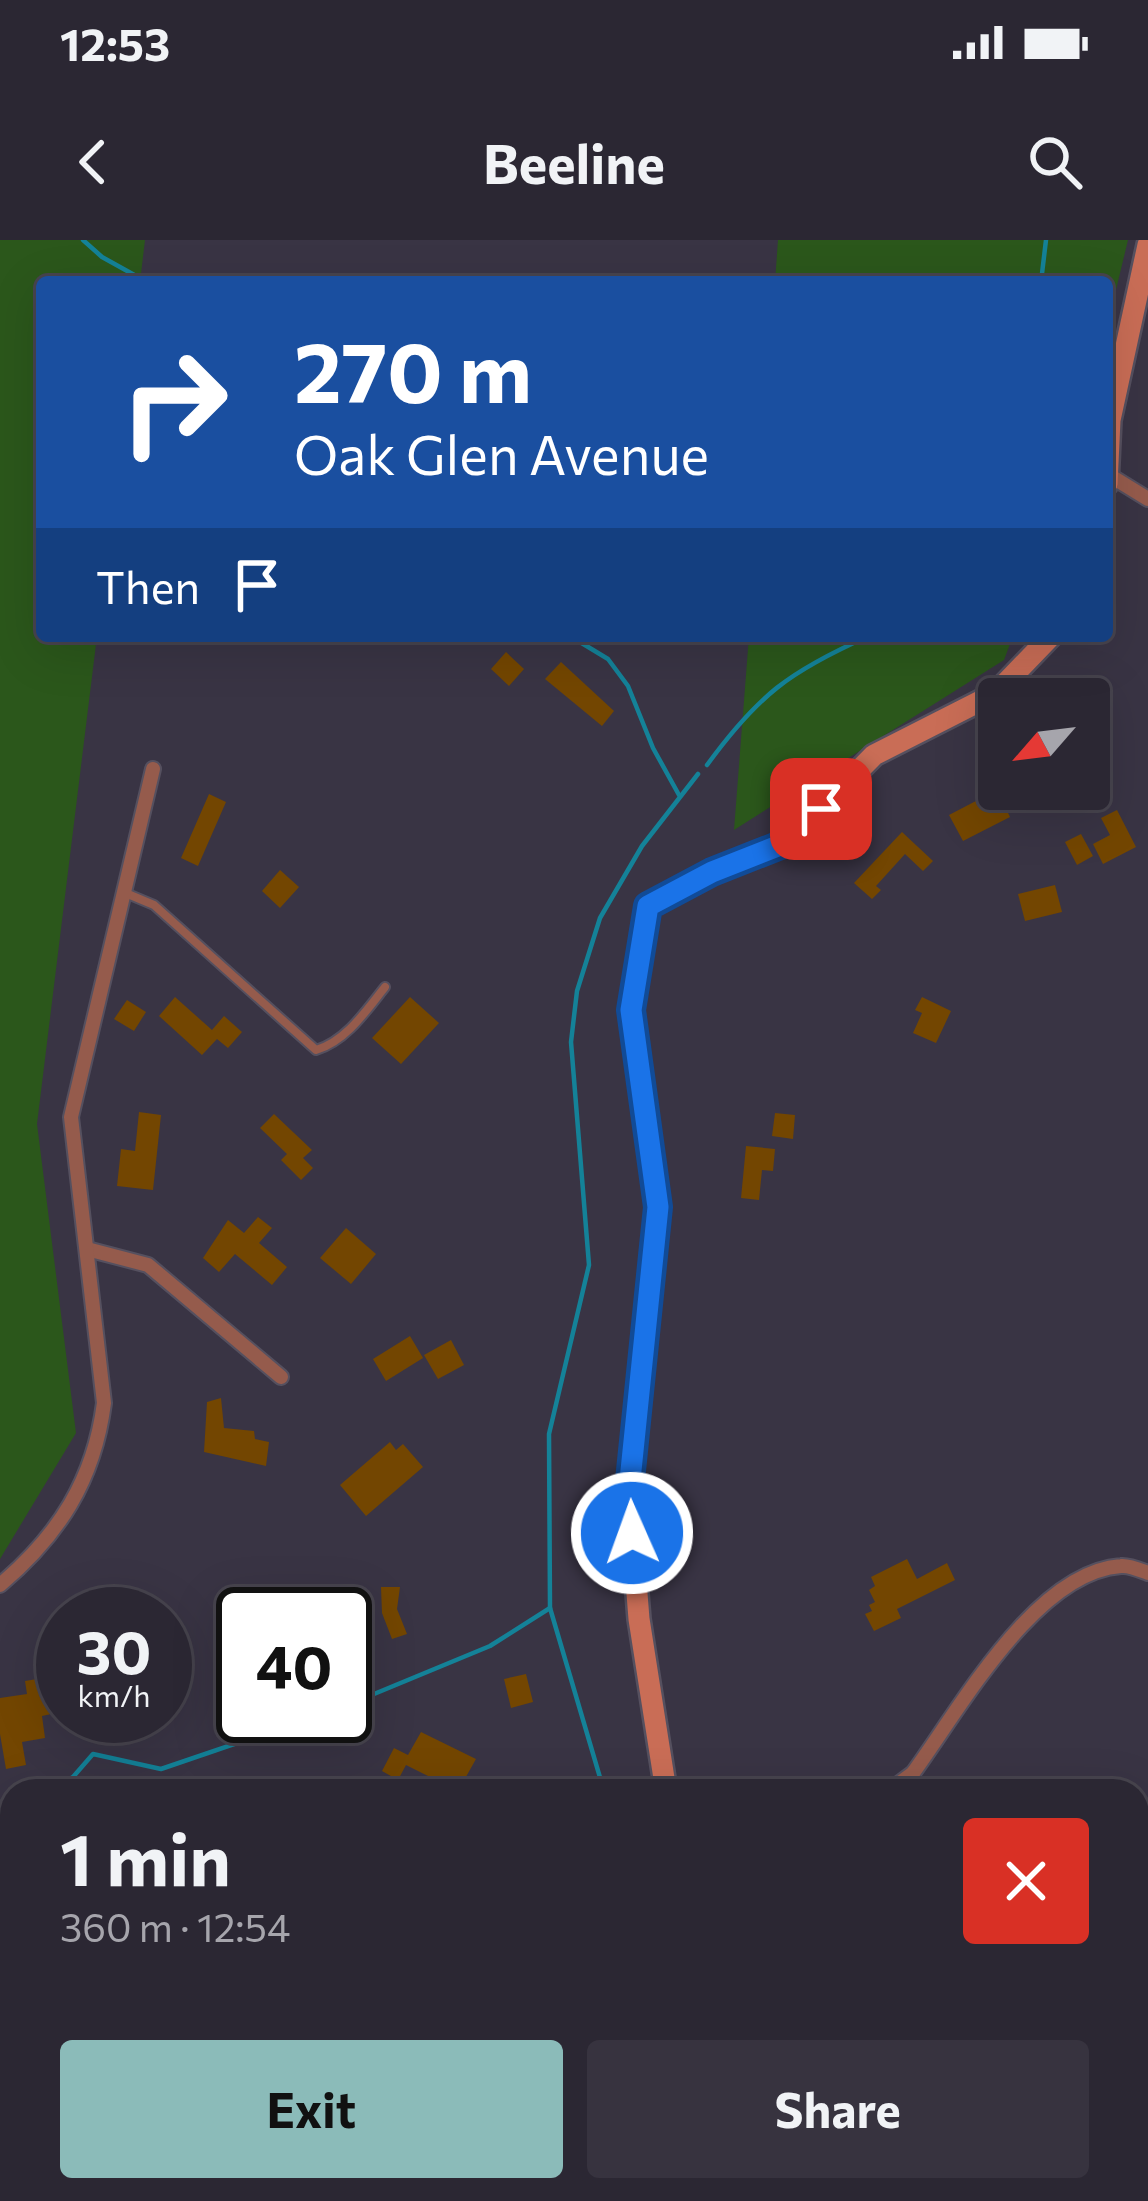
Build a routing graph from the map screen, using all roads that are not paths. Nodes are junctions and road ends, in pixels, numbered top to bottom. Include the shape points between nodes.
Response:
1 (1148, 244) edge
2 (1113, 406) edge
3 (1113, 482) edge
4 (1148, 499) edge
5 (1045, 642) edge
6 (153, 769) dead end
7 (122, 892) junction
8 (385, 987) dead end
9 (87, 1249) junction
10 (280, 1377) dead end
11 (1148, 1573) edge
12 (0, 1585) edge
13 (664, 1779) edge
14 (906, 1779) edge

1 - 2 street
3 - 4 street
5 - 13 street via 996,693 874,755 788,842 648,906 631,1010 658,1207 629,1490
6 - 7 street
7 - 8 lane via 154,905 316,1051 359,1020
7 - 9 street via 71,1117
9 - 10 street via 148,1265
9 - 12 street via 104,1403 99,1443 59,1525
11 - 14 street via 1123,1565 1055,1591

